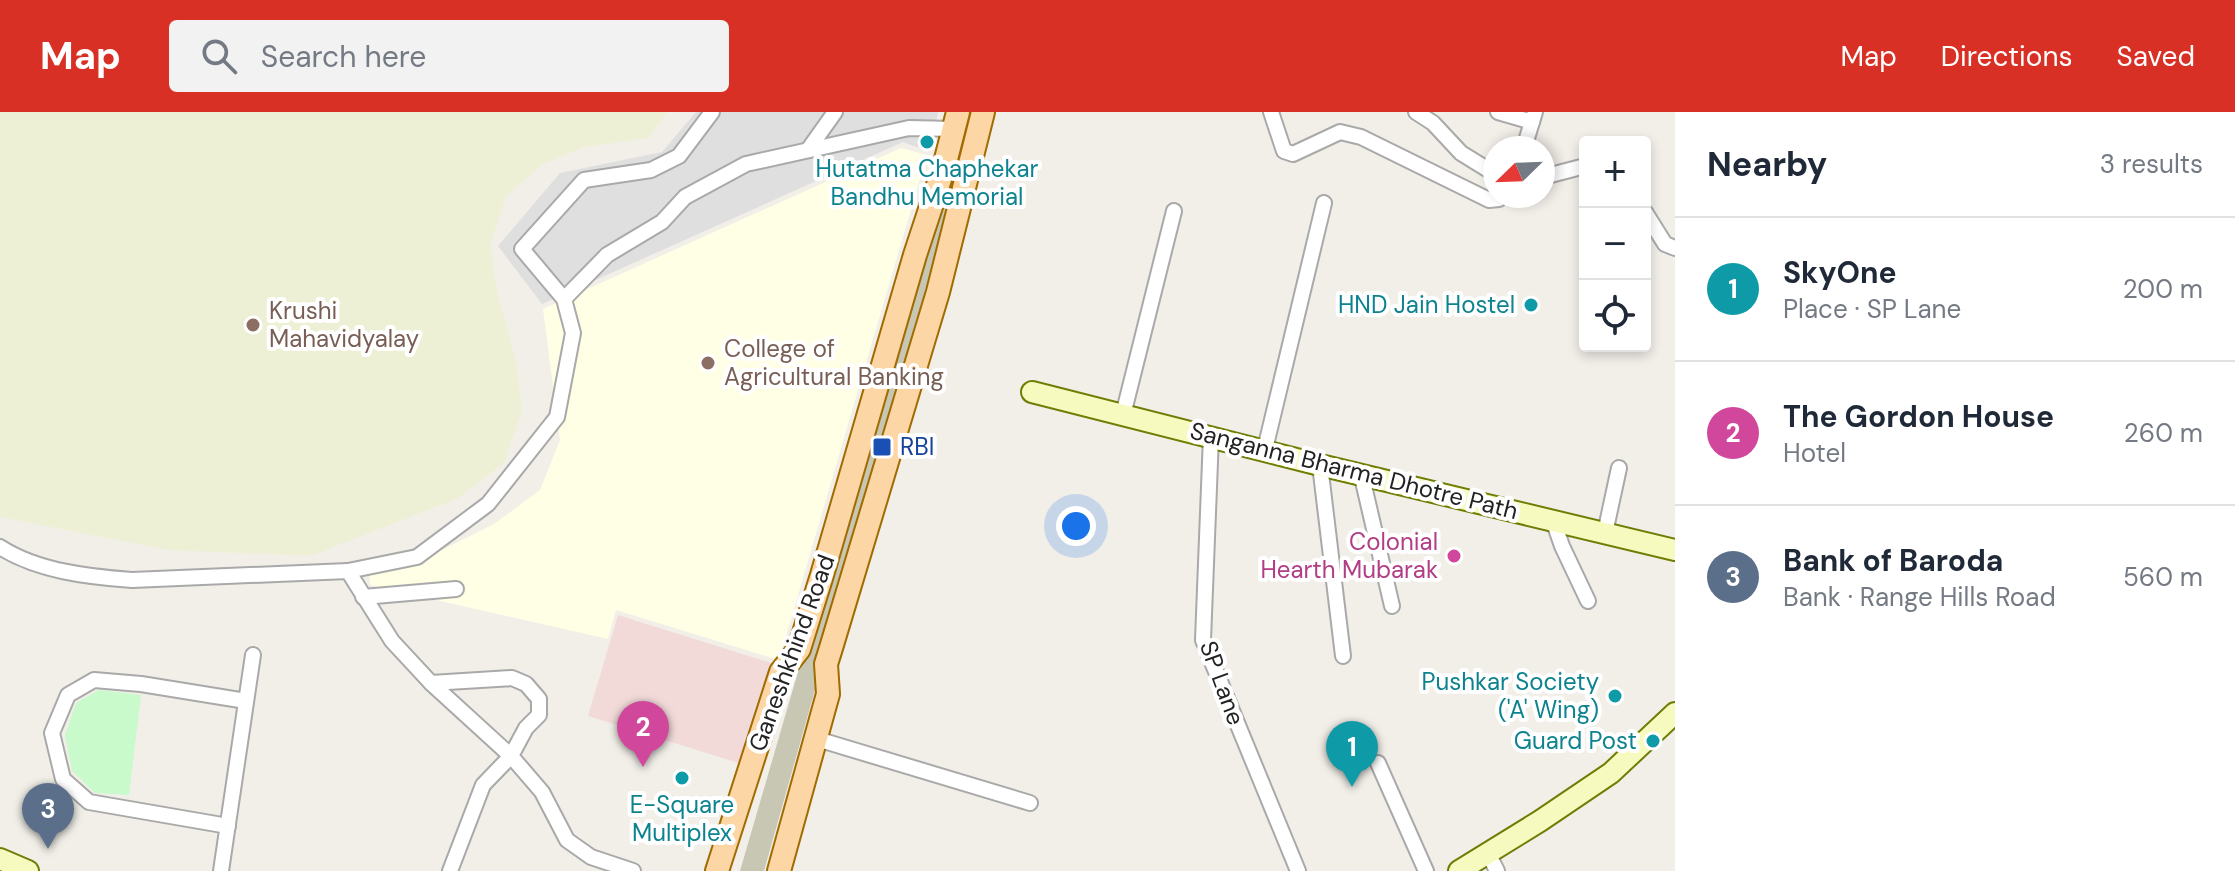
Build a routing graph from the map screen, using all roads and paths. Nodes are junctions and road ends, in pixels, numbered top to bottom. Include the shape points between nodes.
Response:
1 (712, 112) edge
2 (835, 112) edge
3 (983, 112) edge
4 (1271, 112) edge
5 (1416, 112) edge
6 (1498, 112) edge
7 (1534, 117) edge
8 (954, 130) edge
9 (808, 150) junction
10 (974, 154) junction
11 (1483, 167) edge
12 (1579, 168) edge
13 (1555, 174) edge
14 (1483, 197) edge
15 (1324, 203) dead end
16 (1174, 211) dead end
17 (1651, 222) edge
18 (1675, 248) edge
19 (564, 299) junction
20 (1032, 392) dead end
21 (1123, 415) junction
22 (1211, 436) junction
23 (1265, 449) junction
24 (1320, 465) junction
25 (1619, 468) dead end
26 (1361, 473) junction
27 (1553, 520) junction
28 (1605, 533) junction
29 (0, 547) edge
30 (1675, 550) edge
31 (348, 571) junction
32 (456, 589) dead end
33 (363, 597) junction
34 (1588, 601) dead end
35 (1392, 606) dead end
36 (799, 649) junction
37 (253, 655) dead end
38 (1343, 656) dead end
39 (826, 664) junction
40 (431, 683) junction
41 (246, 701) junction
42 (1675, 713) edge
43 (817, 739) junction
44 (511, 756) junction
45 (1378, 763) dead end
46 (1030, 803) dead end
47 (228, 826) junction
48 (0, 859) edge
49 (1492, 862) edge
50 (28, 871) edge
51 (221, 871) edge
52 (450, 871) edge
53 (633, 871) edge
54 (717, 871) edge
55 (732, 871) edge
56 (766, 871) edge
57 (779, 871) edge
58 (1298, 871) edge
59 (1426, 871) edge
60 (1459, 871) edge

1 - 19 street via 679,156 651,170 584,180 522,249
2 - 9 street
3 - 10 main road, Ganeshkhind Road
4 - 14 street via 1284,151 1293,154 1340,132 1361,137
5 - 11 street
6 - 7 street
8 - 9 street via 909,128
8 - 10 main road
8 - 36 main road, Ganeshkhind Road
9 - 19 street via 746,164 685,197 662,222 607,255
10 - 39 main road, Ganeshkhind Road via 918,364
12 - 13 street
15 - 23 street
16 - 21 street
17 - 18 street via 1665,244
19 - 31 street via 573,333 557,417 488,504 417,557
20 - 21 street, Sanganna Bharma Dhotre Path
21 - 22 street, Sanganna Bharma Dhotre Path
22 - 23 street, Sanganna Bharma Dhotre Path
22 - 58 street, SP Lane via 1203,640
23 - 24 street, Sanganna Bharma Dhotre Path
24 - 26 street, Sanganna Bharma Dhotre Path
24 - 38 street
25 - 28 street
26 - 27 street, Sanganna Bharma Dhotre Path
26 - 35 street
27 - 28 street, Sanganna Bharma Dhotre Path
27 - 34 street
28 - 30 street, Sanganna Bharma Dhotre Path
29 - 31 street via 98,578
31 - 33 street
32 - 33 street
33 - 40 street via 392,641
36 - 54 main road, Ganeshkhind Road via 781,672
36 - 55 main road
37 - 41 street
39 - 43 main road, Ganeshkhind Road via 828,694
39 - 56 main road
40 - 44 street
40 - 44 street via 512,678 526,684 539,699 539,715
41 - 47 street
41 - 47 street via 94,680 68,695 52,733 63,779 89,802
42 - 49 street via 1611,773
43 - 46 street
43 - 57 main road, Ganeshkhind Road
44 - 52 street via 483,785
44 - 53 street via 542,792 567,840 591,857
45 - 59 street
47 - 51 street
48 - 50 street
49 - 60 street

